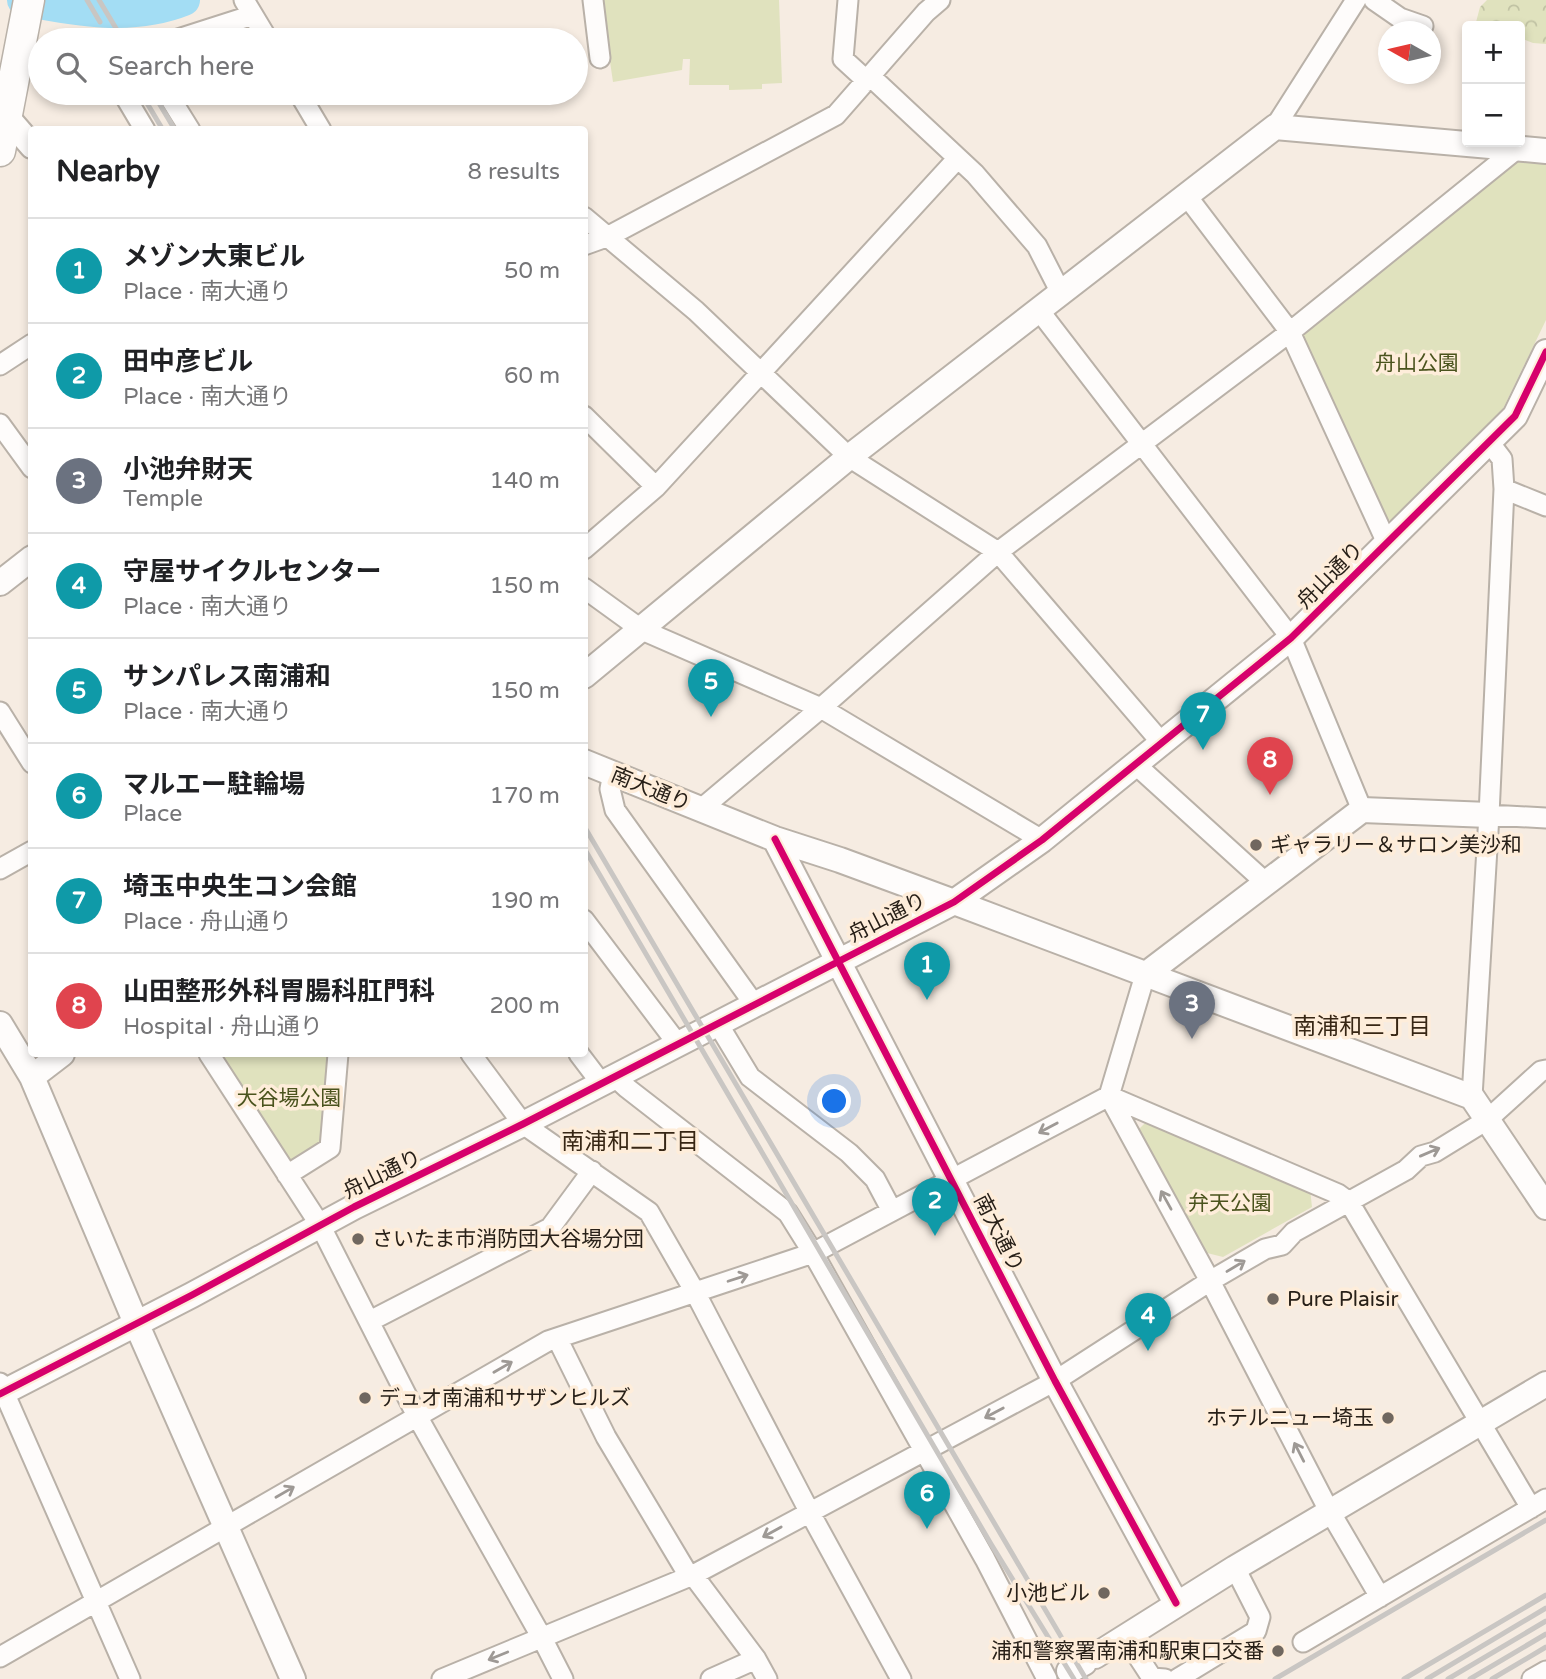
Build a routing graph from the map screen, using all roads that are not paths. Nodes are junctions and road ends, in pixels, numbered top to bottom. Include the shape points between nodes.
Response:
1 (29, 0) edge
2 (593, 0) edge
3 (848, 0) edge
4 (940, 0) edge
5 (1359, 0) edge
6 (247, 5) edge
7 (1409, 21) edge
8 (200, 28) edge
9 (261, 28) edge
10 (600, 58) dead end
11 (868, 78) junction
12 (130, 105) edge
13 (174, 105) edge
14 (306, 105) edge
15 (3, 113) edge
16 (143, 126) edge
17 (188, 126) edge
18 (319, 126) edge
19 (1275, 127) junction
20 (28, 141) edge
21 (1519, 148) junction
22 (0, 151) edge
23 (1546, 151) edge
24 (958, 158) junction
25 (1186, 195) junction
26 (588, 220) edge
27 (609, 236) junction
28 (588, 244) edge
29 (1060, 291) junction
30 (1038, 309) junction
31 (1290, 332) junction
32 (28, 347) edge
33 (1546, 352) edge
34 (0, 365) edge
35 (763, 372) junction
36 (588, 420) edge
37 (0, 424) edge
38 (1489, 442) junction
39 (1143, 444) junction
40 (849, 457) junction
41 (28, 462) edge
42 (656, 487) junction
43 (1504, 489) junction
44 (1546, 506) edge
45 (1387, 543) junction
46 (588, 546) edge
47 (998, 552) junction
48 (28, 561) edge
49 (0, 583) edge
50 (588, 591) edge
51 (642, 630) junction
52 (1291, 638) junction
53 (588, 673) edge
54 (821, 708) junction
55 (0, 712) edge
56 (1161, 742) junction
57 (28, 757) edge
58 (588, 764) edge
59 (1135, 764) junction
60 (613, 773) junction
61 (701, 809) junction
62 (1362, 810) junction
63 (1489, 815) junction
64 (1546, 818) edge
65 (775, 839) junction
66 (1042, 840) junction
67 (28, 853) edge
68 (0, 869) edge
69 (1265, 882) junction
70 (954, 902) junction
71 (588, 925) edge
72 (840, 961) junction
73 (1145, 975) junction
74 (754, 1004) junction
75 (0, 1024) edge
76 (718, 1024) junction
77 (677, 1043) junction
78 (58, 1057) edge
79 (211, 1057) edge
80 (338, 1057) edge
81 (473, 1057) edge
82 (582, 1057) edge
83 (1546, 1070) edge
84 (32, 1077) junction
85 (608, 1080) junction
86 (1109, 1096) junction
87 (1472, 1097) junction
88 (1487, 1120) junction
89 (523, 1124) junction
90 (592, 1171) junction
91 (287, 1175) junction
92 (952, 1179) junction
93 (1349, 1202) junction
94 (1546, 1207) edge
95 (892, 1211) junction
96 (320, 1225) junction
97 (813, 1253) junction
98 (1210, 1281) junction
99 (695, 1292) junction
100 (370, 1321) junction
101 (136, 1323) junction
102 (557, 1338) junction
103 (1055, 1381) junction
104 (1546, 1384) edge
105 (2, 1390) edge
106 (416, 1416) junction
107 (1481, 1423) junction
108 (923, 1451) junction
109 (1539, 1503) edge
110 (809, 1511) junction
111 (1331, 1513) junction
112 (226, 1526) junction
113 (1235, 1568) junction
114 (693, 1574) junction
115 (1380, 1597) junction
116 (97, 1603) junction
117 (1176, 1603) junction
118 (542, 1638) junction
119 (1126, 1638) junction
120 (1303, 1642) dead end
121 (0, 1657) edge
122 (756, 1659) junction
123 (1074, 1667) edge
124 (1546, 1671) edge
125 (130, 1679) edge
126 (293, 1679) edge
127 (442, 1679) edge
128 (563, 1679) edge
129 (711, 1679) edge
130 (767, 1679) edge
131 (901, 1679) edge
132 (1165, 1679) edge
133 (1177, 1679) edge
134 (1532, 1679) edge

1 - 15 main road
2 - 10 street
3 - 11 street via 843,59
4 - 11 street
5 - 7 street
5 - 19 street
6 - 8 street
6 - 9 street
11 - 24 street
11 - 27 street via 836,115
12 - 16 street
13 - 17 street
14 - 18 street
15 - 20 street
15 - 22 main road
19 - 21 street
19 - 25 street
21 - 23 street
21 - 31 street
24 - 29 street via 1037,246
24 - 35 street
25 - 29 street
25 - 31 street
26 - 27 street
27 - 28 street
27 - 35 street
29 - 30 street
30 - 39 street
30 - 40 street
31 - 39 street
31 - 45 street
32 - 34 street
33 - 38 street, 舟山通り via 1515,416
35 - 40 street
35 - 42 street
36 - 42 street
37 - 41 street
38 - 43 street via 1502,459
38 - 45 street, 舟山通り
39 - 47 street
39 - 52 street
40 - 47 street
40 - 51 street
42 - 46 street
43 - 44 street
43 - 63 street
45 - 52 street, 舟山通り
47 - 54 street
47 - 56 street
48 - 49 street
50 - 51 street
51 - 53 street
51 - 54 street
52 - 56 street, 舟山通り
52 - 62 street
54 - 61 street
54 - 66 street
55 - 57 street
56 - 59 street, 舟山通り
58 - 60 street, 南大通り
59 - 66 street, 舟山通り
59 - 69 street
60 - 61 street, 南大通り
60 - 74 street via 610,789 615,810
61 - 65 street, 南大通り
62 - 63 street
62 - 69 street
63 - 64 street
63 - 87 street
65 - 70 street
65 - 72 street, 南大通り
66 - 70 street, 舟山通り
67 - 68 street
69 - 73 street
70 - 72 street, 舟山通り
70 - 73 street
71 - 77 street
72 - 74 street, 舟山通り
72 - 92 street, 南大通り
73 - 86 street
73 - 87 street
74 - 76 street, 舟山通り
75 - 84 street
76 - 77 street, 舟山通り
76 - 95 street via 750,1077 849,1153 875,1179
77 - 85 street, 舟山通り
78 - 84 street
79 - 91 street
80 - 91 street via 330,1148
81 - 89 street
82 - 85 street
83 - 88 street
84 - 101 street
85 - 89 street, 舟山通り
85 - 97 street via 626,1088 788,1213
86 -> 92 street
86 - 93 street
98 -> 86 street
87 - 88 street
93 -> 88 street
88 - 94 street
89 - 90 street
89 - 96 street, 舟山通り
90 - 99 street via 649,1212
90 - 100 street via 550,1228
91 - 96 street
92 - 95 street
92 - 103 street, 南大通り
98 -> 93 street via 1265,1249 1282,1245 1294,1232
93 - 107 street
95 - 97 street
96 - 100 street
96 - 101 street, 舟山通り
99 -> 97 street
97 - 108 street
98 - 103 street
111 -> 98 street
99 - 102 street
99 - 110 street
100 - 106 street
101 - 105 street, 舟山通り
101 - 112 street
106 -> 102 street
102 - 114 street via 606,1437 685,1572
103 -> 108 street
103 - 117 street, 南大通り
104 - 107 street
105 - 116 street
112 -> 106 street
106 - 118 street
107 - 109 street
107 - 111 street
108 - 110 street
108 - 123 street via 985,1559
109 - 115 street
110 -> 114 street
110 - 131 street
111 - 113 street
111 - 115 street
112 - 116 street
112 - 126 street
113 - 117 street
113 - 133 street via 1260,1616 1255,1631
114 - 118 street
114 - 122 street
115 - 120 street
116 - 121 street
116 - 125 street
117 - 119 street
118 -> 127 street
118 - 128 street
119 - 123 street
119 - 132 street via 1152,1678
122 - 129 street
122 - 130 street
124 - 134 street

